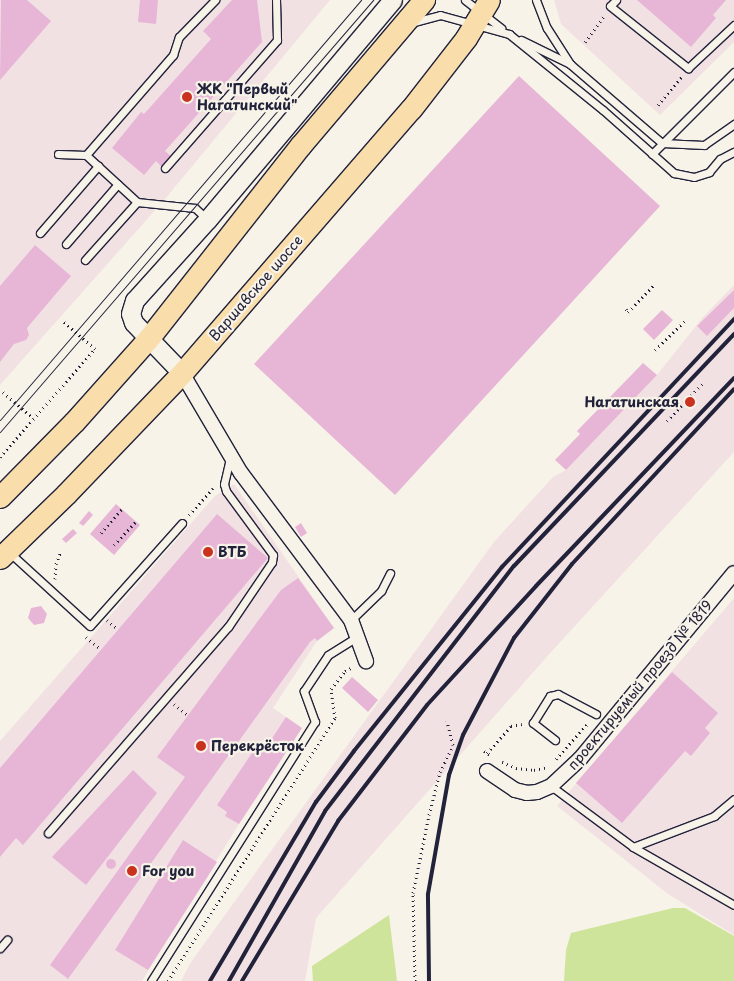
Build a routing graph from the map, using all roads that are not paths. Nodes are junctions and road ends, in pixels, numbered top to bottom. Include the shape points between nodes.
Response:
1 (215, 0) edge
2 (276, 0) edge
3 (424, 0) edge
4 (464, 0) edge
5 (536, 0) edge
6 (387, 3) edge
7 (613, 3) edge
8 (481, 12) edge
9 (734, 26) edge
10 (401, 30) junction
11 (509, 34) junction
12 (570, 64) junction
13 (734, 72) edge
14 (734, 124) edge
15 (662, 144) junction
16 (734, 152) edge
17 (58, 154) dead end
18 (652, 154) junction
19 (86, 155) junction
20 (98, 166) junction
21 (165, 168) dead end
22 (118, 184) junction
23 (138, 202) junction
24 (208, 220) junction
25 (40, 233) dead end
26 (66, 244) dead end
27 (85, 260) dead end
28 (148, 339) junction
29 (182, 373) junction
30 (231, 455) junction
31 (0, 497) edge
32 (182, 523) road end
33 (3, 554) edge
34 (390, 573) dead end
35 (734, 573) edge
36 (351, 620) junction
37 (357, 637) junction
38 (366, 661) dead end
39 (596, 714) road end
40 (555, 740) dead end
41 (487, 771) dead end
42 (551, 786) junction
43 (734, 799) edge
44 (48, 833) dead end
45 (633, 847) junction
46 (734, 905) edge
47 (8, 940) dead end
48 (0, 948) edge
49 (151, 981) edge

1 - 19 lane via 179,37 173,55
2 - 21 lane via 277,40
3 - 10 main road
4 - 8 lane
5 - 12 lane via 547,28
6 - 10 street
6 - 24 street
7 - 9 lane via 688,68
8 - 10 lane via 440,15 418,20
8 - 11 lane
8 - 11 lane
8 - 29 main road, Варшавское шоссе via 466,38 411,109
10 - 28 main road via 300,146
11 - 12 lane
11 - 18 lane
12 - 15 lane
13 - 15 lane
14 - 15 lane via 704,145
15 - 18 lane
16 - 18 lane via 720,159 710,172 694,177 674,173
17 - 19 lane
19 - 20 lane
20 - 22 lane
20 - 25 lane
22 - 23 lane
22 - 26 lane
23 - 24 lane via 194,208
23 - 27 lane
24 - 28 street via 135,301 131,314 134,323
28 - 29 street
28 - 31 main road via 74,422
29 - 30 street
29 - 33 main road, Варшавское шоссе via 66,494
30 - 36 street
30 - 44 lane via 224,484 226,490 273,555 272,562 228,627
32 - 33 lane via 90,626
34 - 36 lane via 380,591
35 - 42 street, проектируемый проезд № 1819 via 580,759
36 - 37 street
37 - 38 street
37 - 49 lane via 328,655 304,691 315,722
39 - 40 lane via 555,694 550,696 533,723
41 - 42 street, проектируемый проезд № 1819 via 515,790 527,793
42 - 45 lane
43 - 45 lane via 714,816
45 - 46 lane
47 - 48 lane

